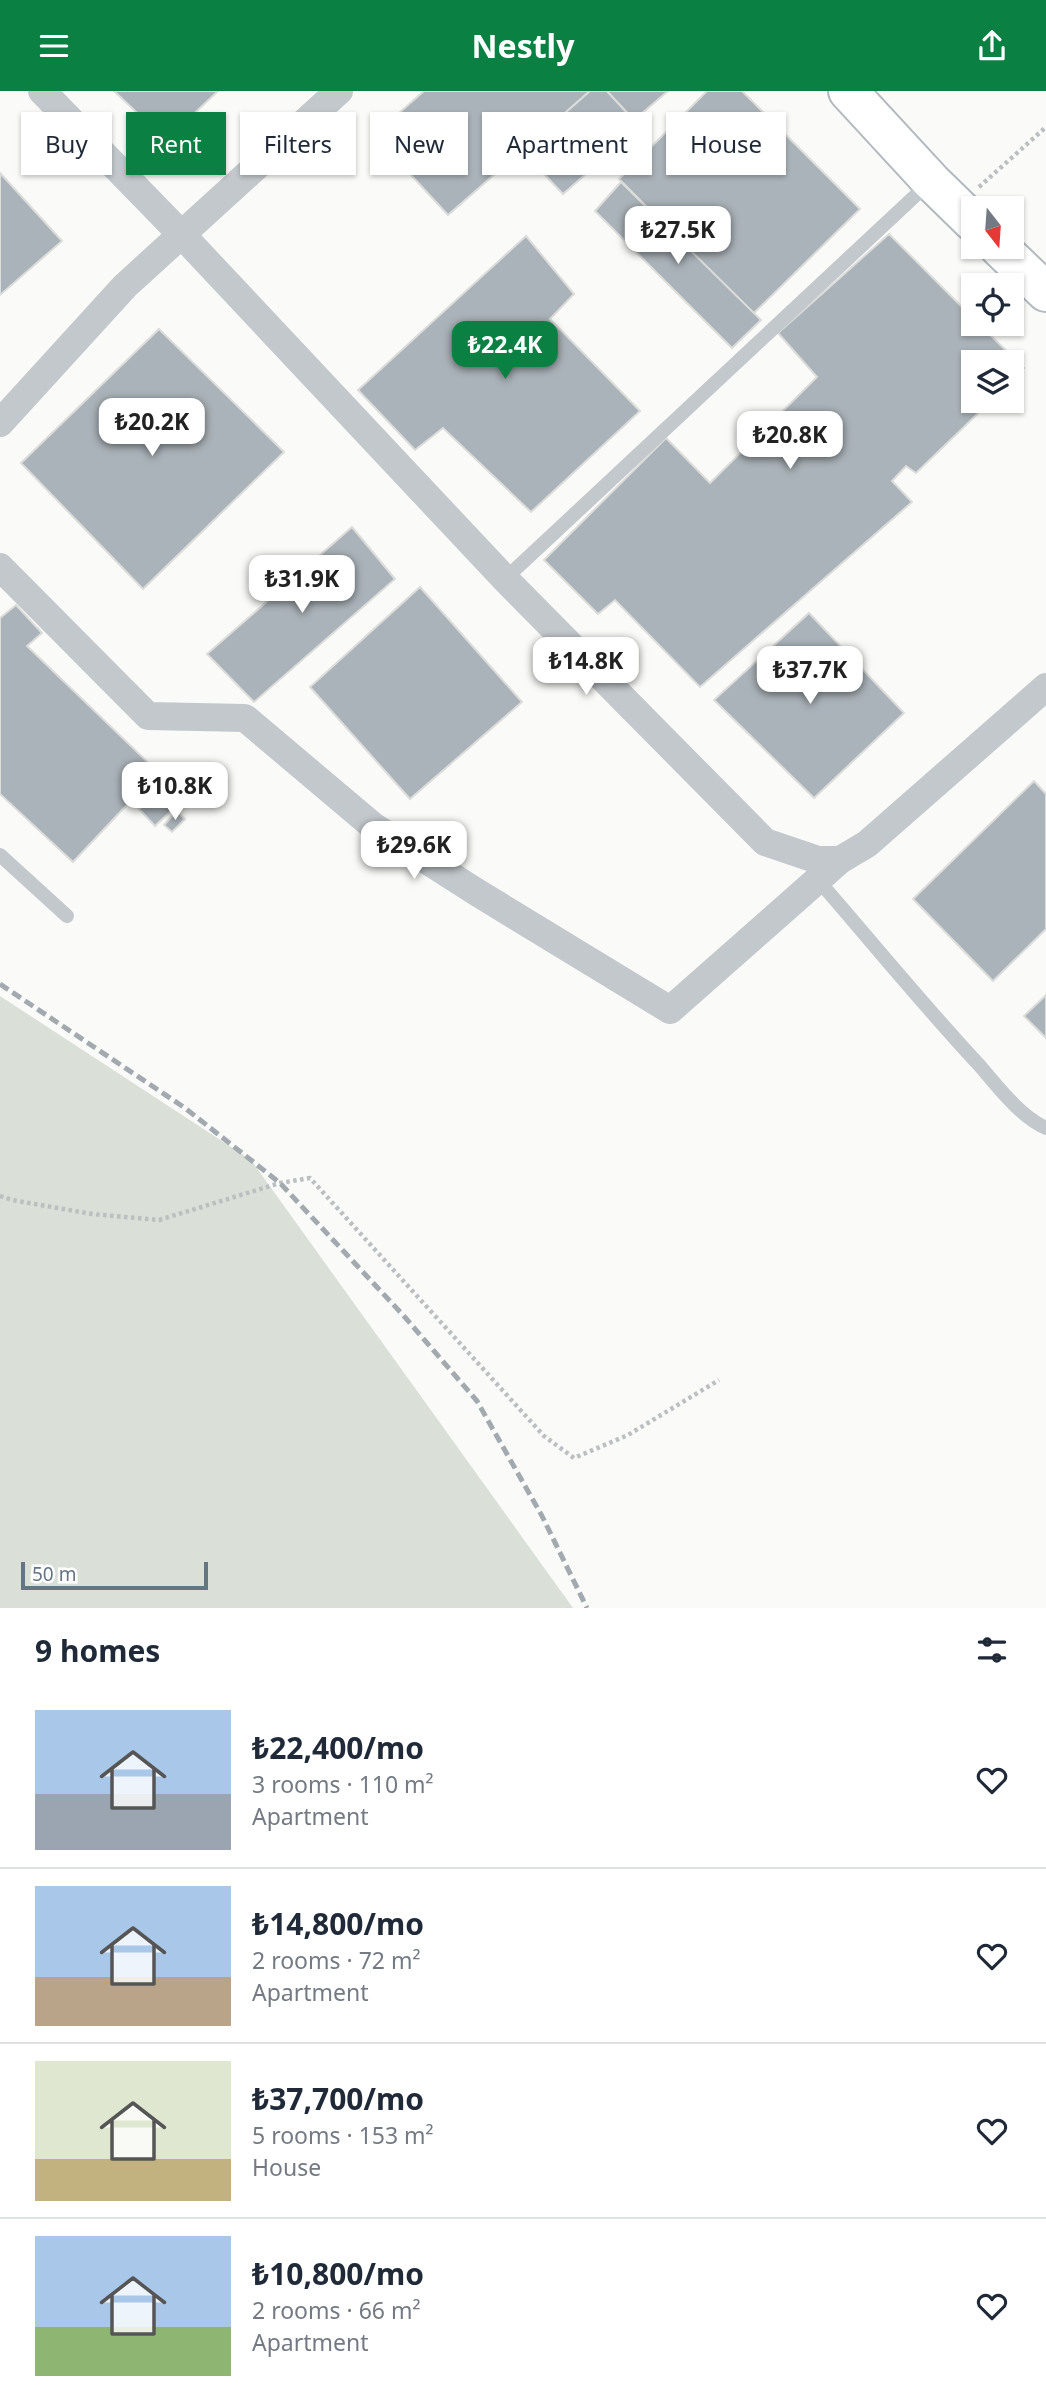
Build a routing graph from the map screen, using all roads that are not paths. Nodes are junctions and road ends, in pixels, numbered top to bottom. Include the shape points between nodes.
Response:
1 (42, 91) edge
2 (339, 91) edge
3 (848, 91) edge
4 (954, 203) edge
5 (182, 235) junction
6 (1012, 259) edge
7 (1046, 292) edge
8 (0, 422) edge
9 (0, 567) edge
10 (505, 579) junction
11 (1046, 687) edge
12 (0, 855) edge
13 (840, 860) junction
14 (818, 880) junction
15 (67, 916) dead end
16 (1046, 1128) edge

1 - 5 street
2 - 5 street
3 - 4 street
4 - 10 lane
5 - 8 street via 125,286
5 - 10 street
6 - 7 street
9 - 14 street via 148,716 245,718 373,826 670,1010
10 - 13 street via 765,842 818,860
11 - 13 street via 867,844
12 - 15 lane
13 - 14 street
14 - 16 lane via 978,1065 1033,1122

